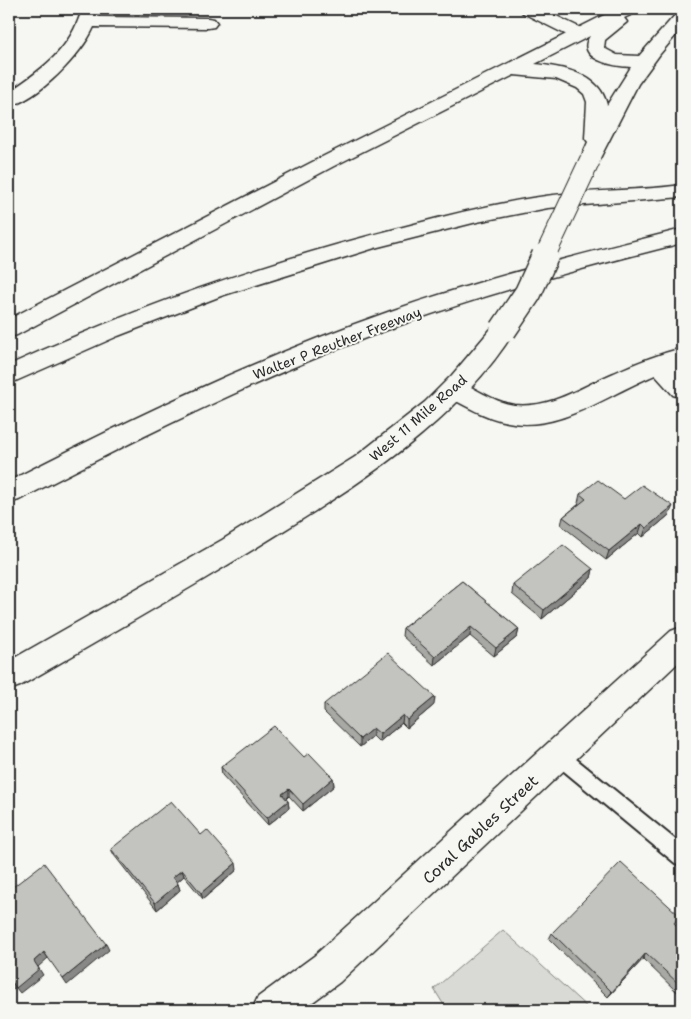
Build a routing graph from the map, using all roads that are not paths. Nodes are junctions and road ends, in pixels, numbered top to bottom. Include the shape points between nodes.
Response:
1 (529, 9) edge
2 (629, 9) edge
3 (638, 9) edge
4 (89, 15) edge
5 (682, 18) edge
6 (208, 23) dead end
7 (579, 34) junction
8 (643, 61) junction
9 (509, 70) junction
10 (9, 100) edge
11 (592, 156) junction
12 (672, 193) edge
13 (682, 236) edge
14 (9, 329) edge
15 (671, 360) edge
16 (9, 375) edge
17 (454, 389) junction
18 (682, 389) edge
19 (9, 493) edge
20 (682, 640) edge
21 (9, 677) edge
22 (559, 756) junction
23 (682, 857) edge
24 (271, 1010) edge

1 - 7 main road
2 - 7 main road
3 - 8 main road via 600,35 594,46 597,52 609,59
4 - 6 main road
4 - 10 main road via 82,34 59,62
5 - 8 main road, West 11 Mile Road
7 - 9 main road
8 - 11 main road, West 11 Mile Road via 617,103
9 - 11 main road via 557,73 580,82 592,91 598,107
9 - 14 main road
11 - 17 main road, West 11 Mile Road, bridge via 528,293 503,330
12 - 16 main road via 566,199 378,239 279,268 172,306
13 - 19 main road, Walter P Reuther Freeway via 454,298 355,333 188,404
15 - 17 main road via 554,411 537,415 513,414
15 - 18 main road via 674,382
17 - 21 main road, West 11 Mile Road via 403,434 330,488
20 - 22 main road, Coral Gables Street
22 - 23 lane
22 - 24 main road, Coral Gables Street via 328,969

